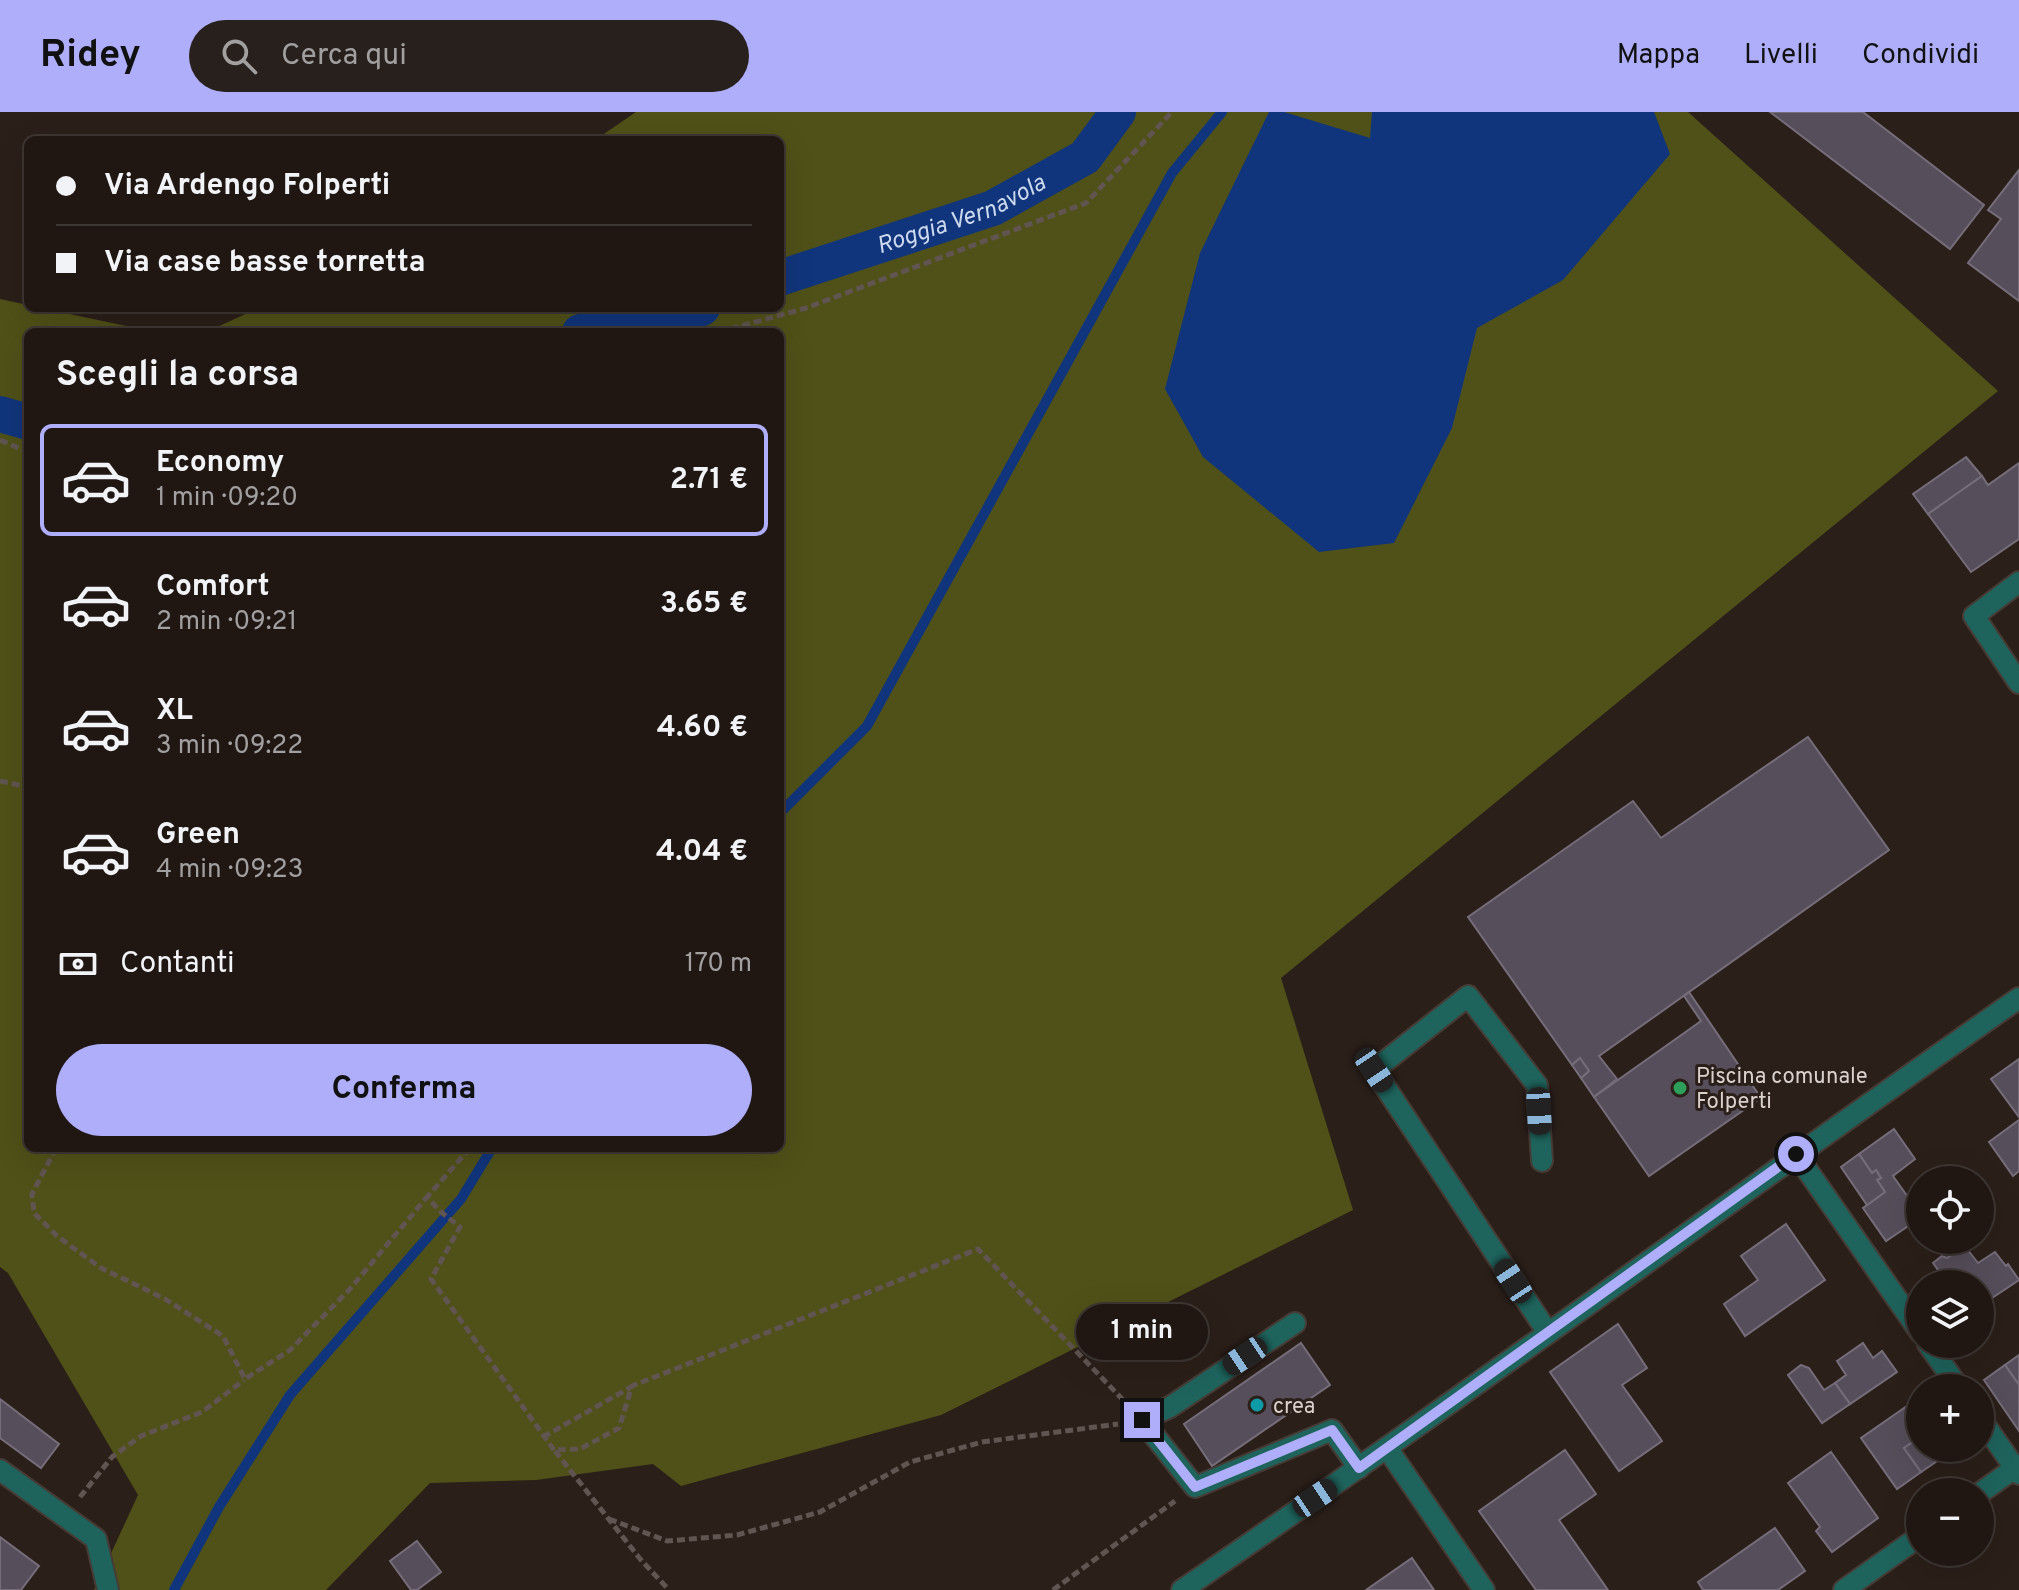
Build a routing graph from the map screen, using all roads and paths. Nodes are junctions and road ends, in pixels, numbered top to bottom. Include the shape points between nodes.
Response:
1 (1172, 112) edge
2 (734, 328) edge
3 (0, 440) edge
4 (24, 450) edge
5 (2019, 582) edge
6 (2019, 683) edge
7 (0, 781) edge
8 (24, 786) edge
9 (2019, 998) edge
10 (54, 1152) edge
11 (466, 1152) edge
12 (1796, 1154) junction
13 (1542, 1161) dead end
14 (427, 1197) junction
15 (1906, 1312) edge
16 (1295, 1323) dead end
17 (1548, 1333) junction
18 (245, 1379) junction
19 (632, 1386) junction
20 (1142, 1420) junction
21 (543, 1437) junction
22 (1994, 1437) edge
23 (1387, 1448) junction
24 (554, 1450) junction
25 (1359, 1468) junction
26 (2017, 1469) edge
27 (0, 1470) edge
28 (1994, 1484) edge
29 (1195, 1487) junction
30 (68, 1519) junction
31 (609, 1519) junction
32 (1906, 1546) edge
33 (108, 1590) edge
34 (669, 1590) edge
35 (1053, 1590) edge
36 (1182, 1590) edge
37 (1484, 1590) edge
38 (1844, 1590) edge

1 - 2 path via 1086,203 806,308
3 - 4 path
5 - 6 street via 1974,616
7 - 8 path
9 - 12 street
10 - 18 path via 32,1194 34,1213 101,1268 165,1299 223,1336
11 - 14 path
12 - 15 street
12 - 17 street
13 - 17 street via 1537,1085 1468,996 1374,1070
14 - 18 path via 290,1350
14 - 21 path via 460,1227 431,1279
16 - 20 street via 1170,1407
17 - 23 street
18 - 30 path via 202,1412 141,1436 112,1457
19 - 20 path via 978,1249
19 - 21 path
19 - 24 path via 619,1428 580,1449
20 - 29 street
20 - 31 path via 982,1442 910,1462 820,1512 737,1535 667,1541
21 - 24 path
22 - 26 street
23 - 25 street
23 - 37 street
24 - 31 path
25 - 29 street via 1332,1430
25 - 36 street
26 - 28 street
27 - 30 street
29 - 35 path
30 - 33 street via 96,1539
31 - 34 path
32 - 38 street

